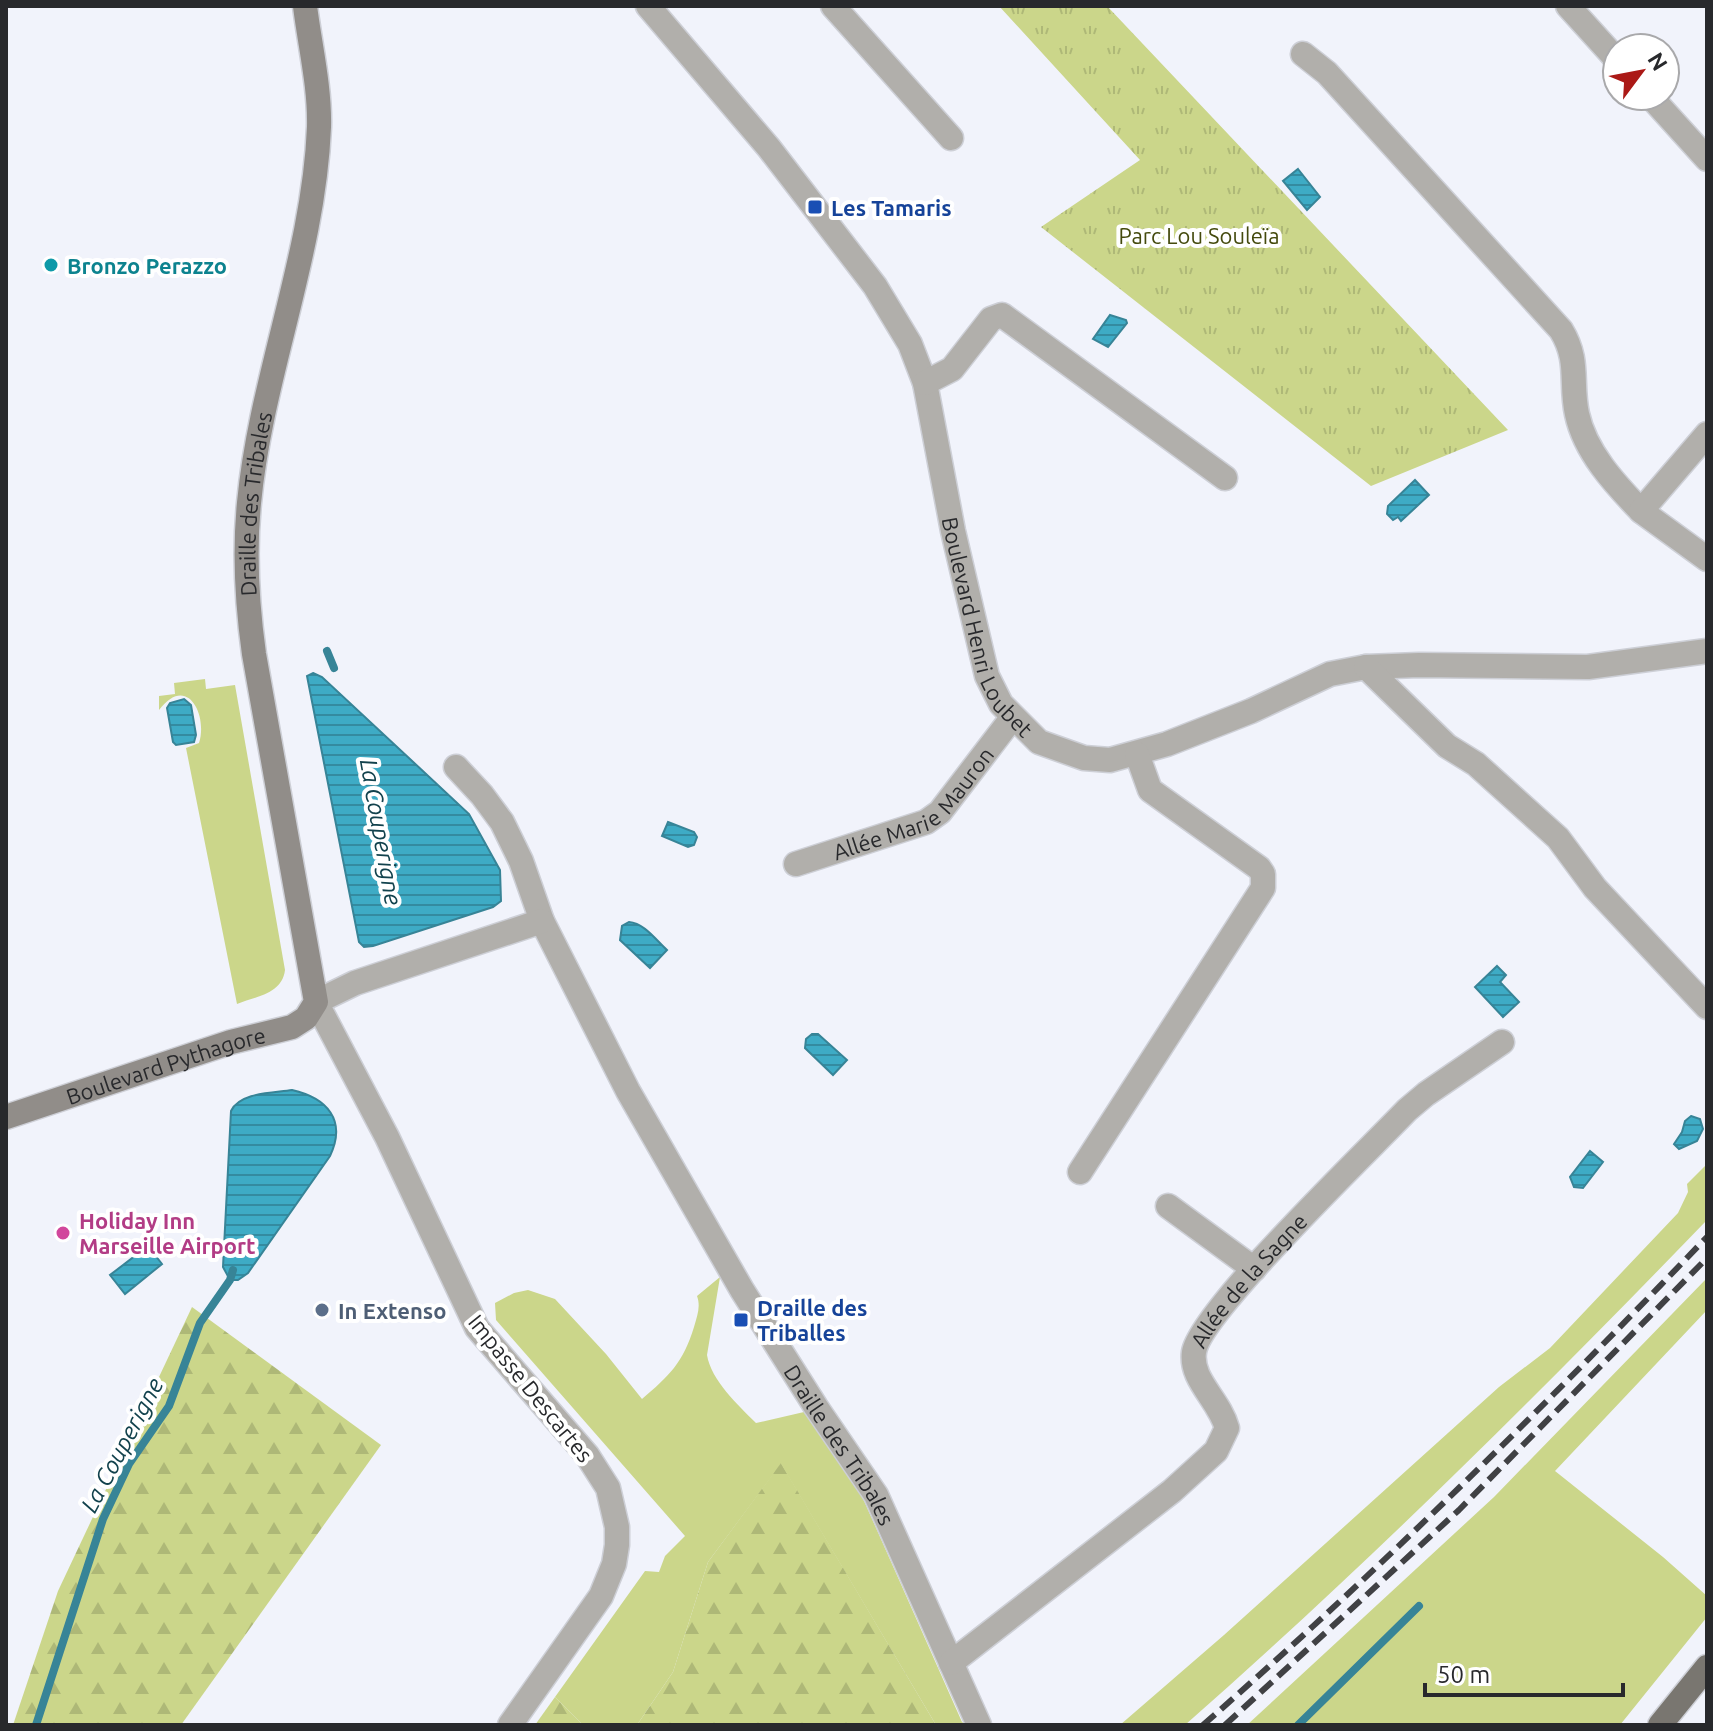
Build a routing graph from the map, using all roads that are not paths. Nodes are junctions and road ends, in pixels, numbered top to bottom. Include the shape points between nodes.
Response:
1 (305, 6) edge
2 (648, 6) edge
3 (833, 6) edge
4 (1568, 6) edge
5 (1601, 42) edge
6 (1303, 54) dead end
7 (1664, 112) edge
8 (951, 138) dead end
9 (1707, 159) edge
10 (925, 383) junction
11 (1707, 434) edge
12 (1225, 478) dead end
13 (1641, 511) junction
14 (1707, 559) edge
15 (1707, 651) edge
16 (1366, 667) junction
17 (1012, 718) junction
18 (1137, 754) junction
19 (456, 767) dead end
20 (796, 864) dead end
21 (542, 921) junction
22 (316, 1002) junction
23 (1707, 1007) edge
24 (1502, 1042) dead end
25 (6, 1117) edge
26 (1080, 1172) dead end
27 (1168, 1206) dead end
28 (1254, 1269) junction
29 (951, 1663) junction
30 (1707, 1667) edge
31 (510, 1725) edge
32 (979, 1725) edge
33 (1660, 1725) edge

1 - 22 street, Draille des Tribales via 319,123 315,175 261,424 246,556 254,654
2 - 10 street, Boulevard Henri Loubet via 769,148 875,286 910,344
3 - 8 street
4 - 5 street
6 - 13 street via 1327,73 1561,330 1573,358 1579,424 1601,464
7 - 9 street
10 - 12 street via 952,369 991,319 1002,315
10 - 17 street, Boulevard Henri Loubet via 987,676
11 - 13 street
13 - 14 street
15 - 16 street, Boulevard Henri Loubet via 1588,667
16 - 18 street, Boulevard Henri Loubet via 1330,674
16 - 23 street via 1447,746 1476,764 1558,838 1595,888
17 - 18 street, Boulevard Henri Loubet via 1039,742 1064,753 1110,760
17 - 20 street, Allée Marie Mauron via 940,812 926,822
18 - 26 street via 1150,790 1259,868 1264,881
19 - 21 street, Draille des Tribales via 502,822
21 - 22 street via 355,983
21 - 29 street, Draille des Tribales via 628,1091 742,1290 876,1495
22 - 25 street, Boulevard Pythagore via 292,1027 221,1045
22 - 31 street, Impasse Descartes via 477,1328 587,1455 614,1507 617,1545 609,1580
24 - 28 street, Allée de la Sagne via 1407,1110
27 - 28 street
28 - 29 street, Allée de la Sagne via 1209,1321 1194,1351 1199,1379 1217,1402 1227,1428 1216,1451
29 - 32 street, Draille des Tribales
30 - 33 main road

